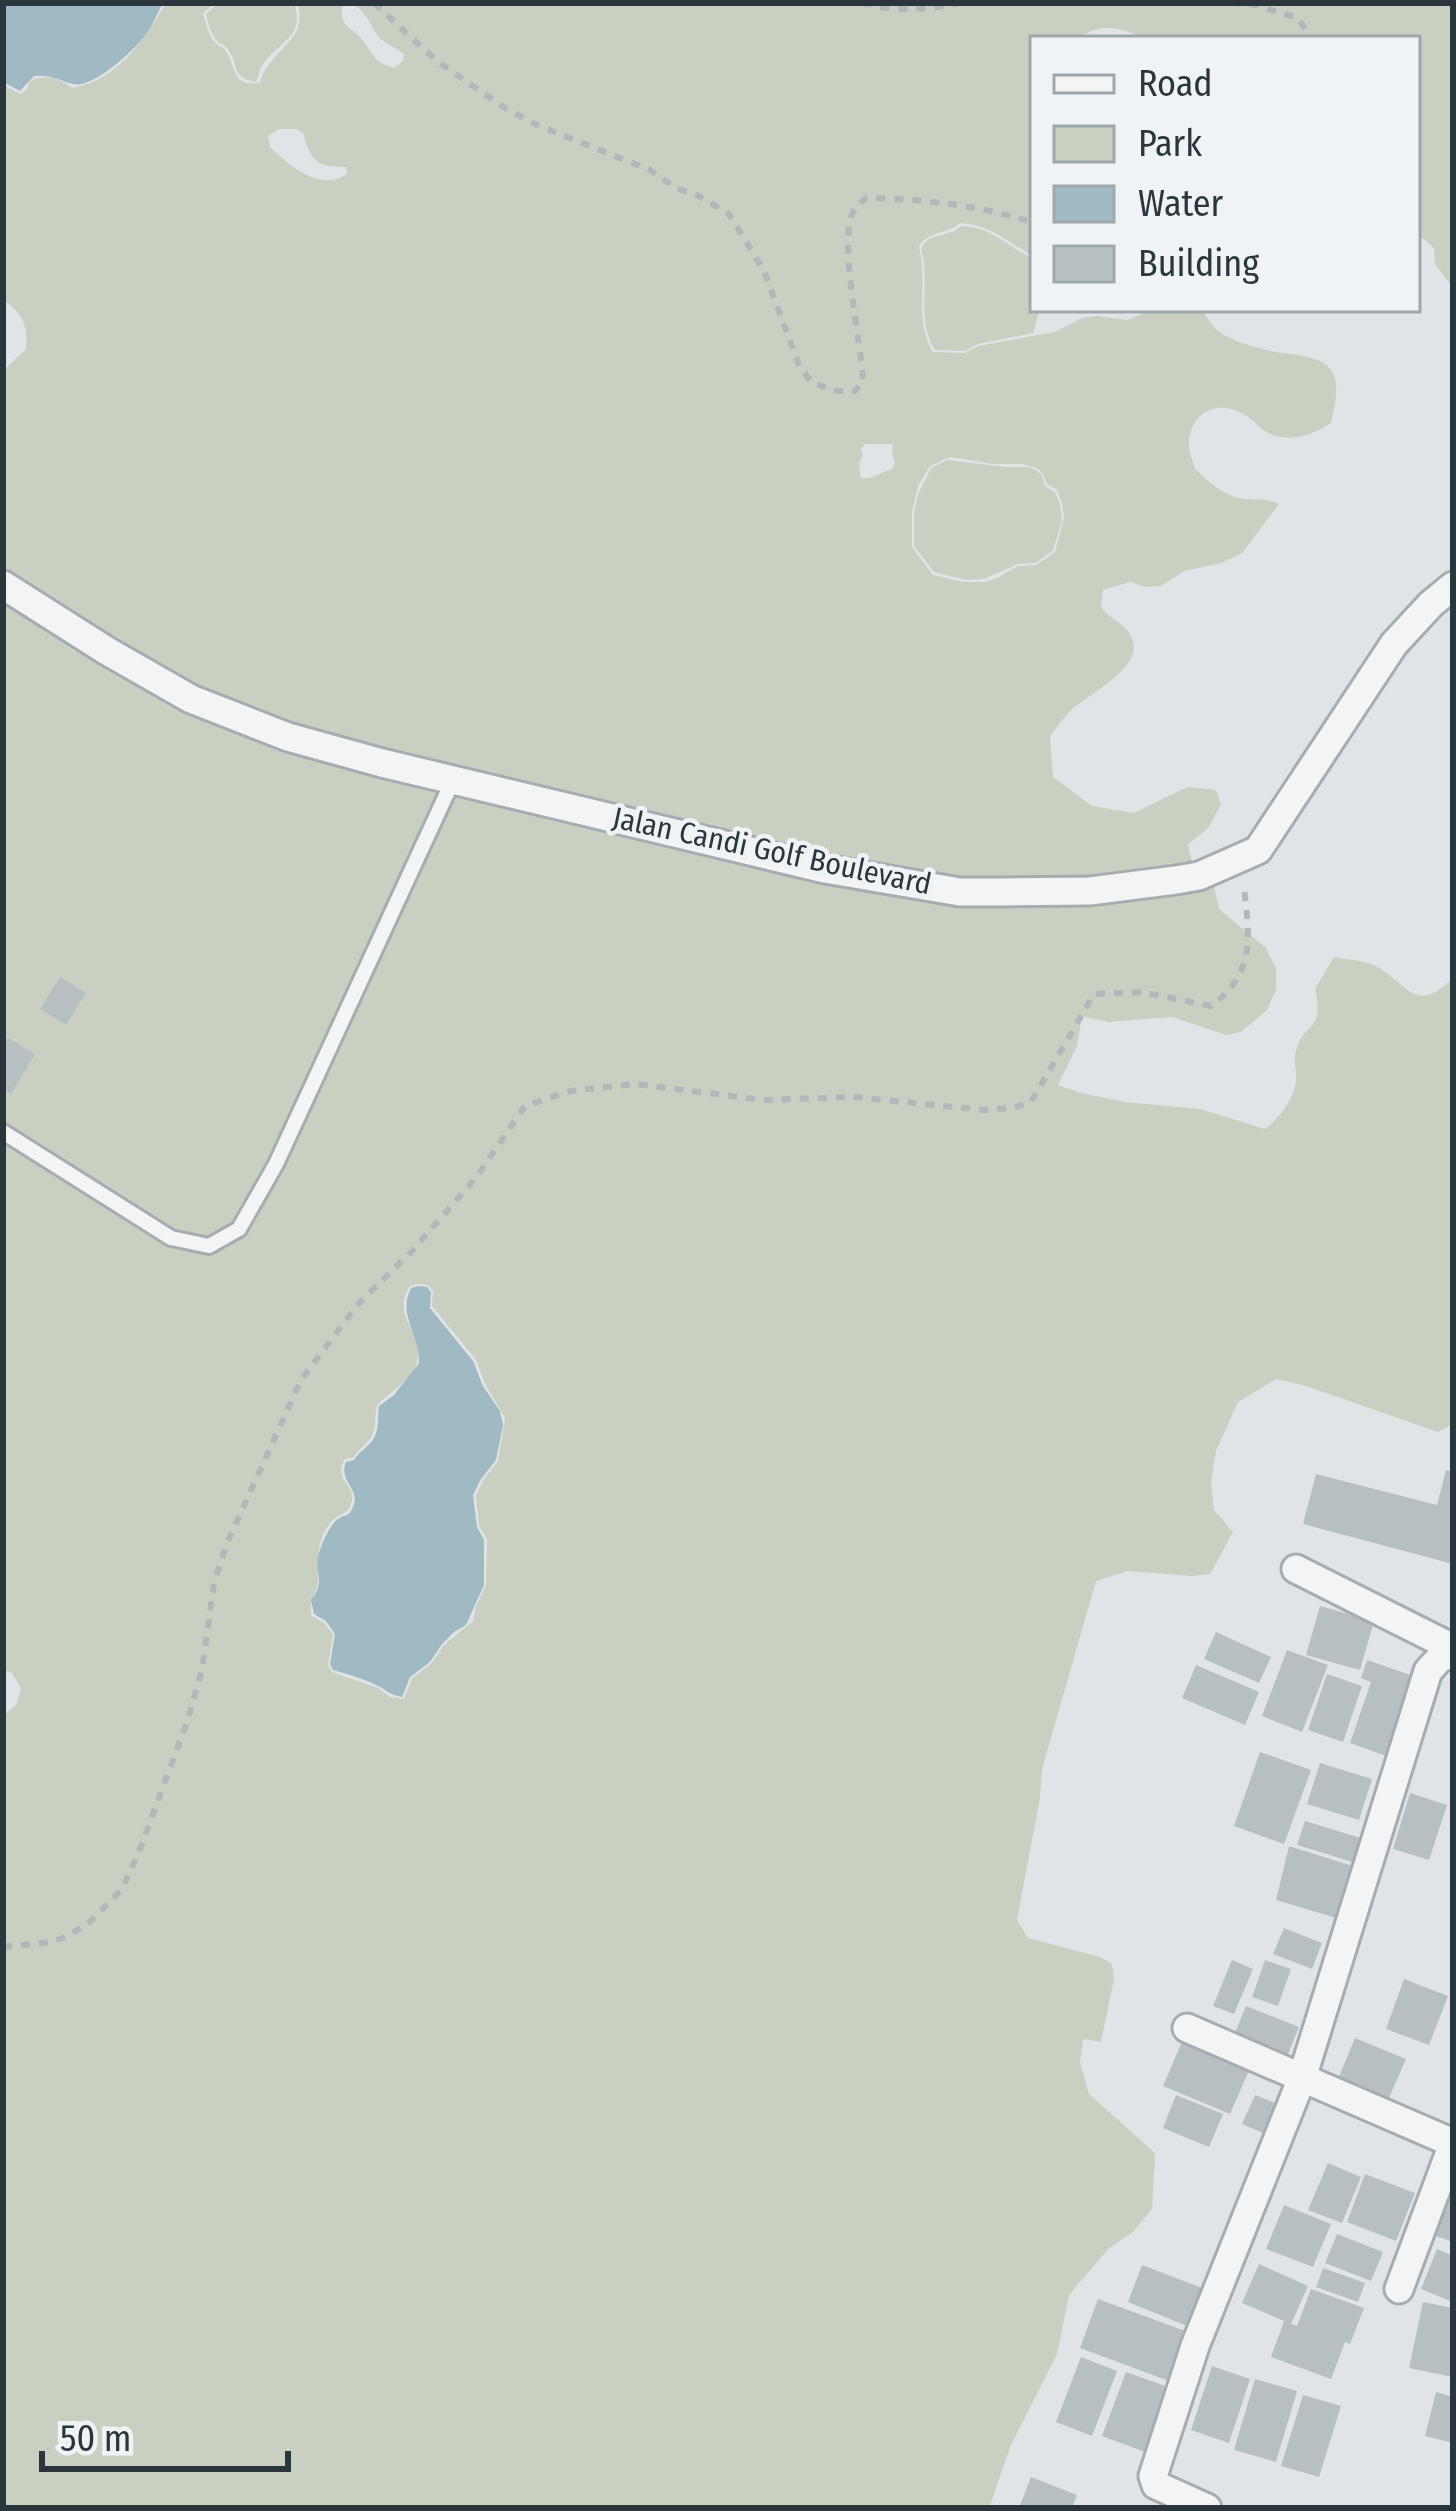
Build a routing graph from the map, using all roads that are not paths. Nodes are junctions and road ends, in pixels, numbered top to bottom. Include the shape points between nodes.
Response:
1 (3, 584) edge
2 (1446, 601) edge
3 (454, 778) junction
4 (3, 1132) edge
5 (1296, 1569) dead end
6 (1453, 1652) edge
7 (1187, 2027) dead end
8 (1302, 2078) junction
9 (1453, 2144) edge
10 (1399, 2289) dead end
11 (1207, 2508) edge

1 - 3 street, Jalan Candi Golf Boulevard via 191,699 288,737
2 - 3 street, Jalan Candi Golf Boulevard via 1394,644 1258,850 1199,876 1090,891 960,892 826,869
3 - 4 lane via 239,1229 209,1246 171,1238
5 - 6 street
6 - 8 street via 1428,1671
7 - 8 street
8 - 9 street
8 - 11 street via 1195,2346 1153,2476 1156,2485
9 - 10 street

